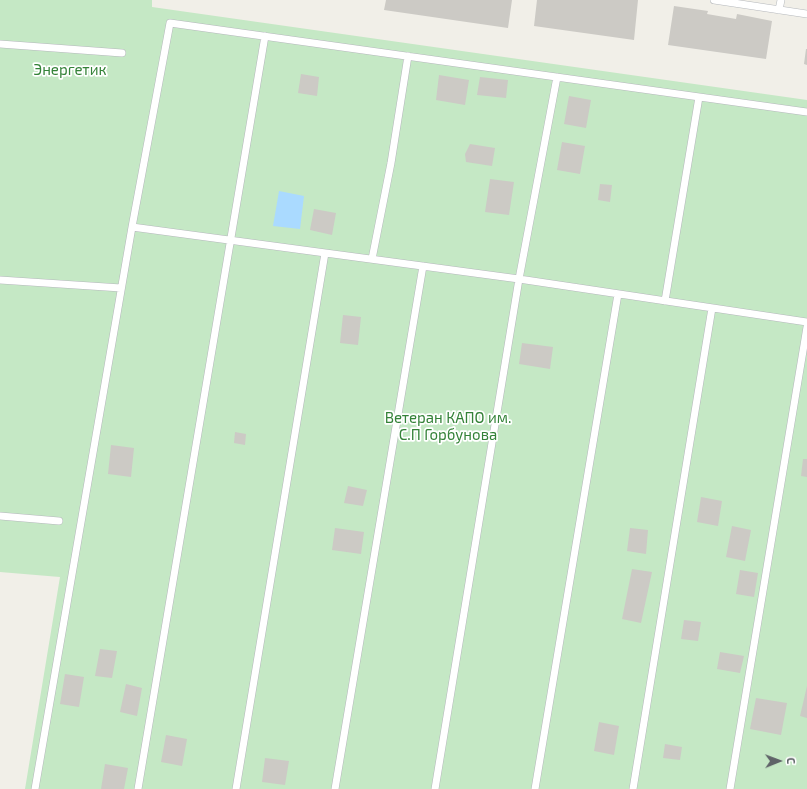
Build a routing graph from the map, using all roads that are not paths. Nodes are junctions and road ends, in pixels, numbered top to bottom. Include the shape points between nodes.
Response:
1 (714, 0) edge
2 (781, 0) edge
3 (779, 10) junction
4 (807, 14) edge
5 (265, 36) junction
6 (0, 44) edge
7 (122, 53) dead end
8 (408, 56) junction
9 (557, 77) junction
10 (699, 97) junction
11 (807, 112) edge
12 (132, 227) junction
13 (229, 240) junction
14 (325, 253) junction
15 (372, 259) junction
16 (422, 266) junction
17 (0, 280) edge
18 (519, 280) junction
19 (121, 288) junction
20 (618, 294) junction
21 (665, 301) junction
22 (712, 308) junction
23 (807, 322) edge
24 (807, 327) edge
25 (0, 516) edge
26 (59, 520) dead end
27 (35, 789) edge
28 (138, 789) edge
29 (236, 789) edge
30 (335, 789) edge
31 (435, 789) edge
32 (535, 789) edge
33 (633, 789) edge
34 (730, 789) edge

1 - 3 lane
2 - 3 lane
3 - 4 lane
5 - 8 lane
5 - 12 lane via 170,23
5 - 13 lane
6 - 7 lane
8 - 9 lane
8 - 15 lane via 392,163
9 - 10 lane
9 - 18 lane
10 - 11 lane
10 - 21 lane
12 - 13 lane
12 - 19 lane
13 - 14 lane
13 - 28 lane
14 - 15 lane
14 - 29 lane
15 - 16 lane
16 - 18 lane
16 - 30 lane
17 - 19 lane
18 - 20 lane
18 - 31 lane
19 - 27 lane
20 - 21 lane
20 - 32 lane
21 - 22 lane
22 - 23 lane
22 - 33 lane
24 - 34 lane
25 - 26 lane

